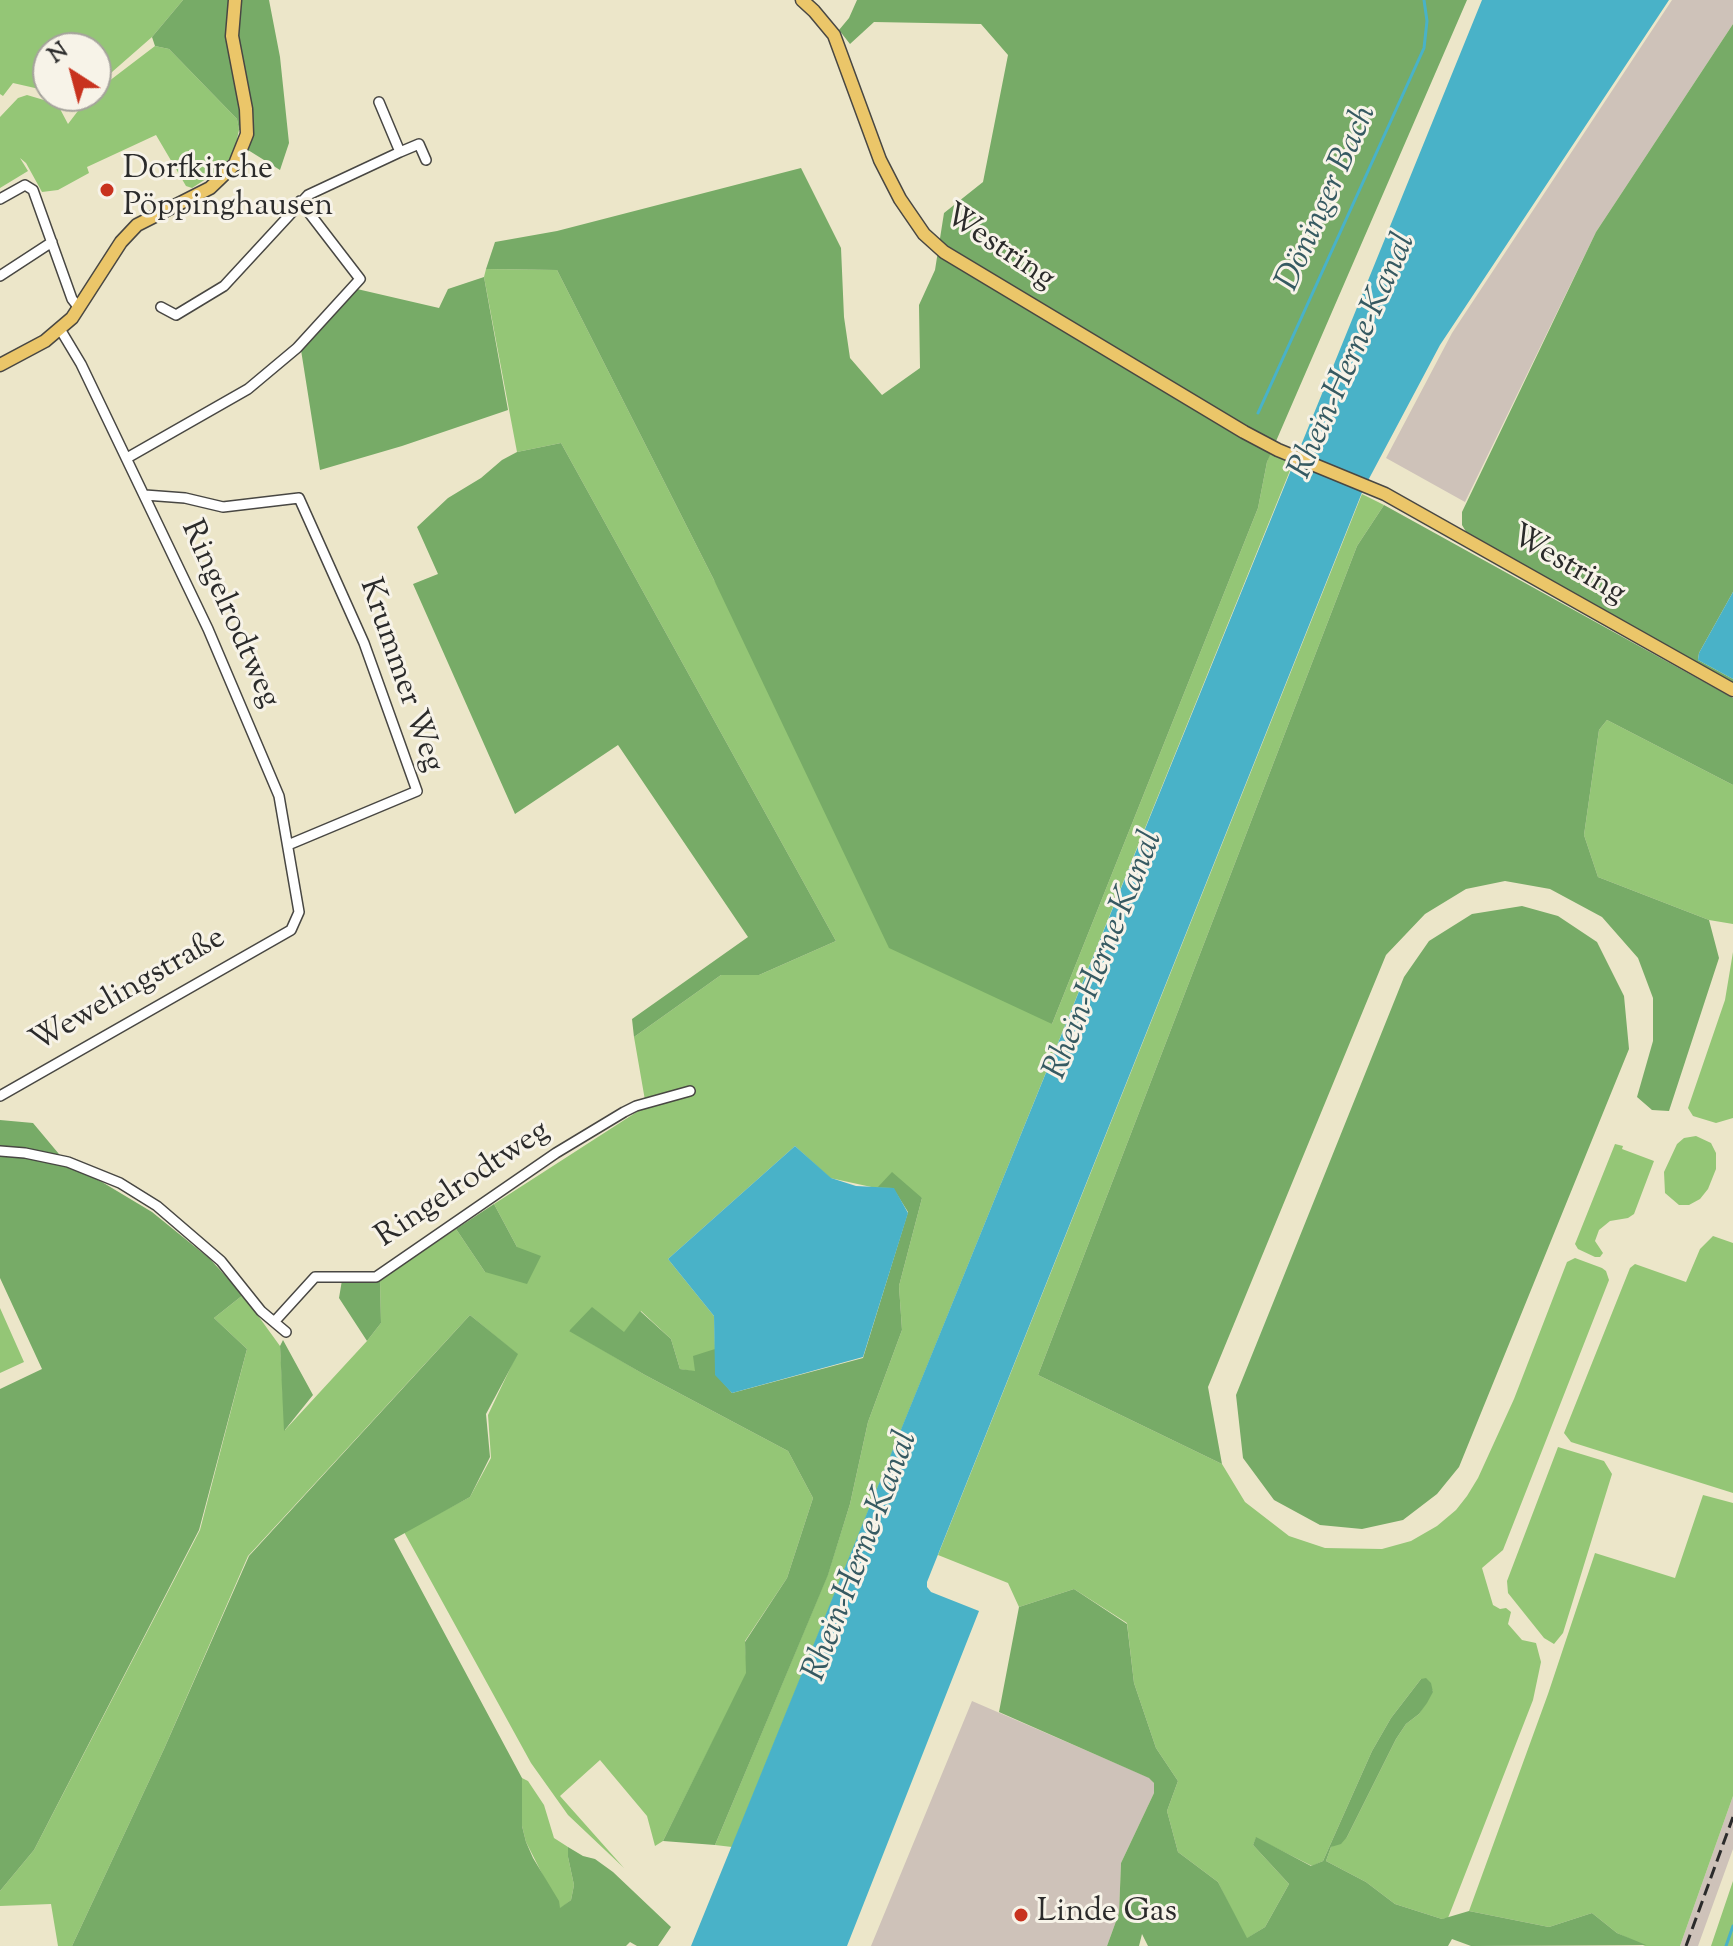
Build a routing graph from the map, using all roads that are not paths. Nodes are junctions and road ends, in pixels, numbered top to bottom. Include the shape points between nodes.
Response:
1 (235, 0) edge
2 (802, 0) edge
3 (379, 102) dead end
4 (400, 152) junction
5 (426, 160) dead end
6 (0, 199) edge
7 (300, 201) junction
8 (52, 242) junction
9 (0, 276) edge
10 (161, 307) dead end
11 (79, 308) junction
12 (60, 329) junction
13 (0, 365) edge
14 (127, 458) junction
15 (145, 495) junction
16 (1733, 690) edge
17 (288, 845) junction
18 (285, 934) joint
19 (690, 1091) dead end
20 (0, 1096) edge
21 (0, 1151) edge
22 (275, 1321) junction
23 (286, 1332) dead end

1 - 11 main road via 232,36 247,134 241,154 210,188 127,233
2 - 16 main road, Westring via 834,35 880,160 931,241 1271,447 1374,490
3 - 4 street
4 - 5 street via 419,144
4 - 7 street
6 - 8 street via 29,186
7 - 10 street via 224,286 176,315
7 - 14 street via 360,279 297,348 248,389
8 - 9 street
8 - 11 street
11 - 12 main road
12 - 13 main road
12 - 14 street, Ringelrodtweg
14 - 15 street, Ringelrodtweg
15 - 17 street, Ringelrodtweg via 279,796
15 - 17 street, Krummer Weg via 223,507 299,498 364,643 417,791
17 - 18 street, Ringelrodtweg via 299,912
18 - 20 street, Wewelingstraße
19 - 22 street, Ringelrodtweg via 624,1112 376,1277 315,1277
21 - 22 street via 68,1162 120,1183 192,1234
22 - 23 street

